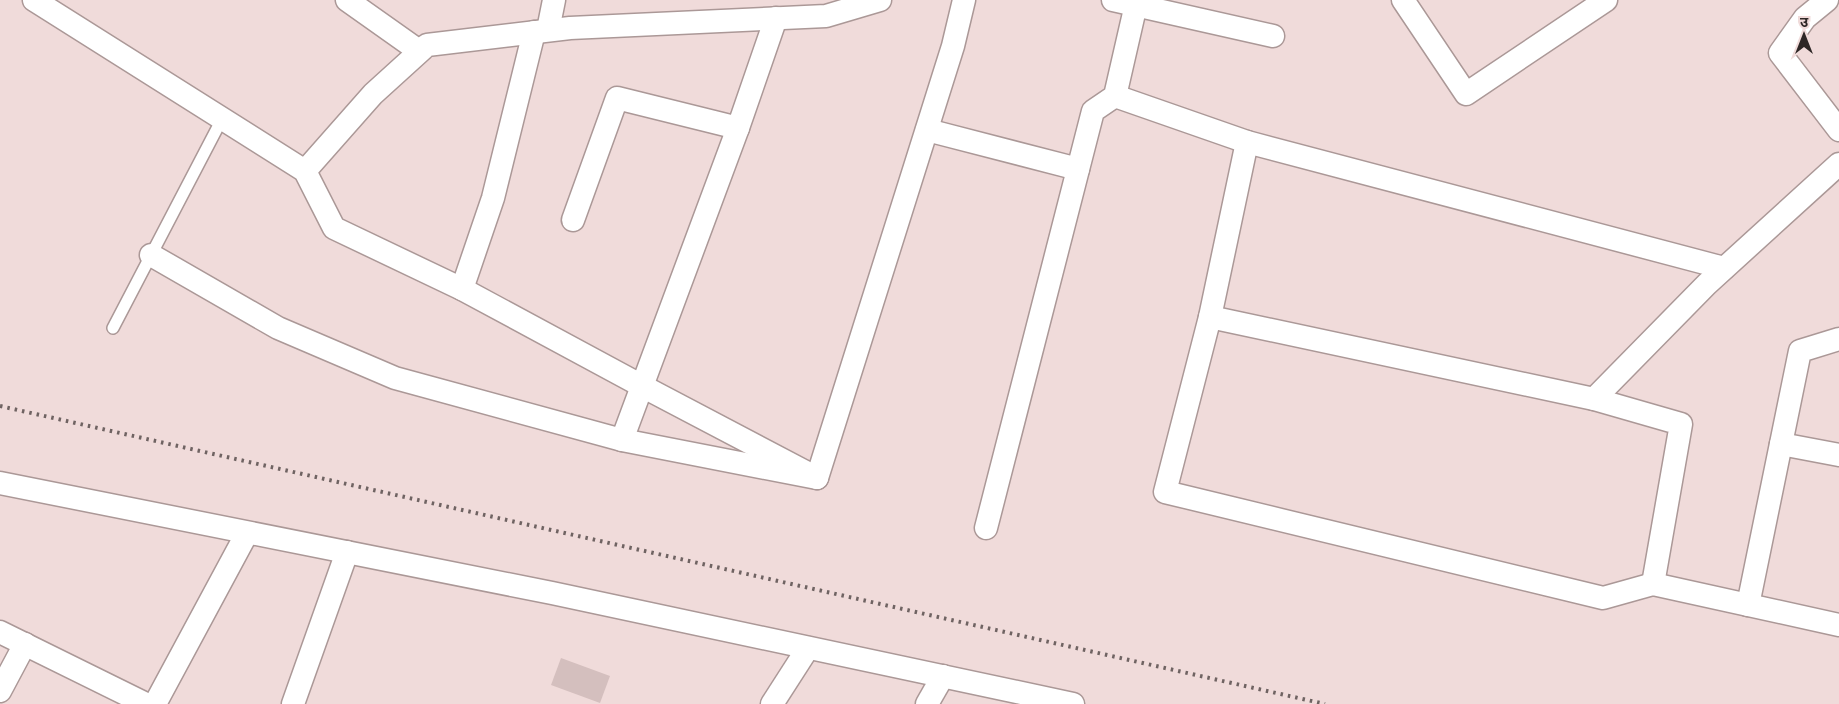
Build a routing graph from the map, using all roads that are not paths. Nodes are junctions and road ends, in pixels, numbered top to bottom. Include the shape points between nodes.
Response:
1 (34, 0) edge
2 (347, 0) edge
3 (554, 0) edge
4 (880, 0) edge
5 (964, 0) edge
6 (1112, 0) edge
7 (1402, 0) edge
8 (1606, 0) edge
9 (1827, 0) edge
10 (1136, 3) edge
11 (809, 8) edge
12 (776, 18) junction
13 (541, 31) junction
14 (1273, 36) dead end
15 (419, 51) junction
16 (1115, 96) junction
17 (222, 119) junction
18 (738, 128) junction
19 (927, 130) junction
20 (1839, 130) edge
21 (1247, 142) junction
22 (1839, 164) edge
23 (1078, 169) junction
24 (305, 171) junction
25 (573, 220) dead end
26 (151, 255) junction
27 (1724, 268) junction
28 (462, 288) junction
29 (1210, 317) junction
30 (114, 328) dead end
31 (1839, 338) edge
32 (642, 386) junction
33 (1594, 399) junction
34 (622, 440) junction
35 (1781, 444) junction
36 (1839, 456) edge
37 (817, 478) junction
38 (0, 483) edge
39 (986, 528) dead end
40 (247, 532) junction
41 (347, 552) junction
42 (1652, 584) junction
43 (1748, 605) junction
44 (1839, 625) edge
45 (0, 632) edge
46 (25, 644) junction
47 (808, 648) junction
48 (943, 676) junction
49 (0, 691) edge
50 (1043, 701) edge
51 (146, 704) edge
52 (155, 704) edge
53 (293, 704) edge
54 (772, 704) edge
55 (927, 704) edge
56 (1073, 704) edge

1 - 17 street
2 - 15 street
3 - 13 street
4 - 11 street via 826,16
5 - 19 street
6 - 10 street
7 - 8 street via 1466,94
9 - 20 street via 1806,18 1780,53
10 - 14 street
10 - 16 street
11 - 12 street
12 - 13 street
12 - 18 street
13 - 15 street via 426,44
13 - 28 street via 493,198
15 - 24 street via 374,94
16 - 21 street
16 - 23 street via 1093,111
17 - 24 street
17 - 26 lane
18 - 25 street via 618,98
18 - 32 street
19 - 23 street
19 - 37 street
21 - 27 street
21 - 29 street
22 - 27 street
23 - 39 street
24 - 28 street via 334,228
26 - 30 lane
26 - 34 street via 278,328 395,378
27 - 33 street
28 - 32 street
29 - 33 street
29 - 42 street via 1165,492 1603,598
31 - 35 street via 1800,351
32 - 34 street
32 - 37 street
33 - 42 street via 1681,424
34 - 37 street
35 - 36 street
35 - 43 street
38 - 40 street
40 - 41 street
40 - 52 street
41 - 47 street
41 - 53 street
42 - 43 street
43 - 44 street
45 - 46 street
46 - 49 street
46 - 51 street
47 - 48 street
47 - 54 street
48 - 50 street
48 - 55 street
50 - 56 street

